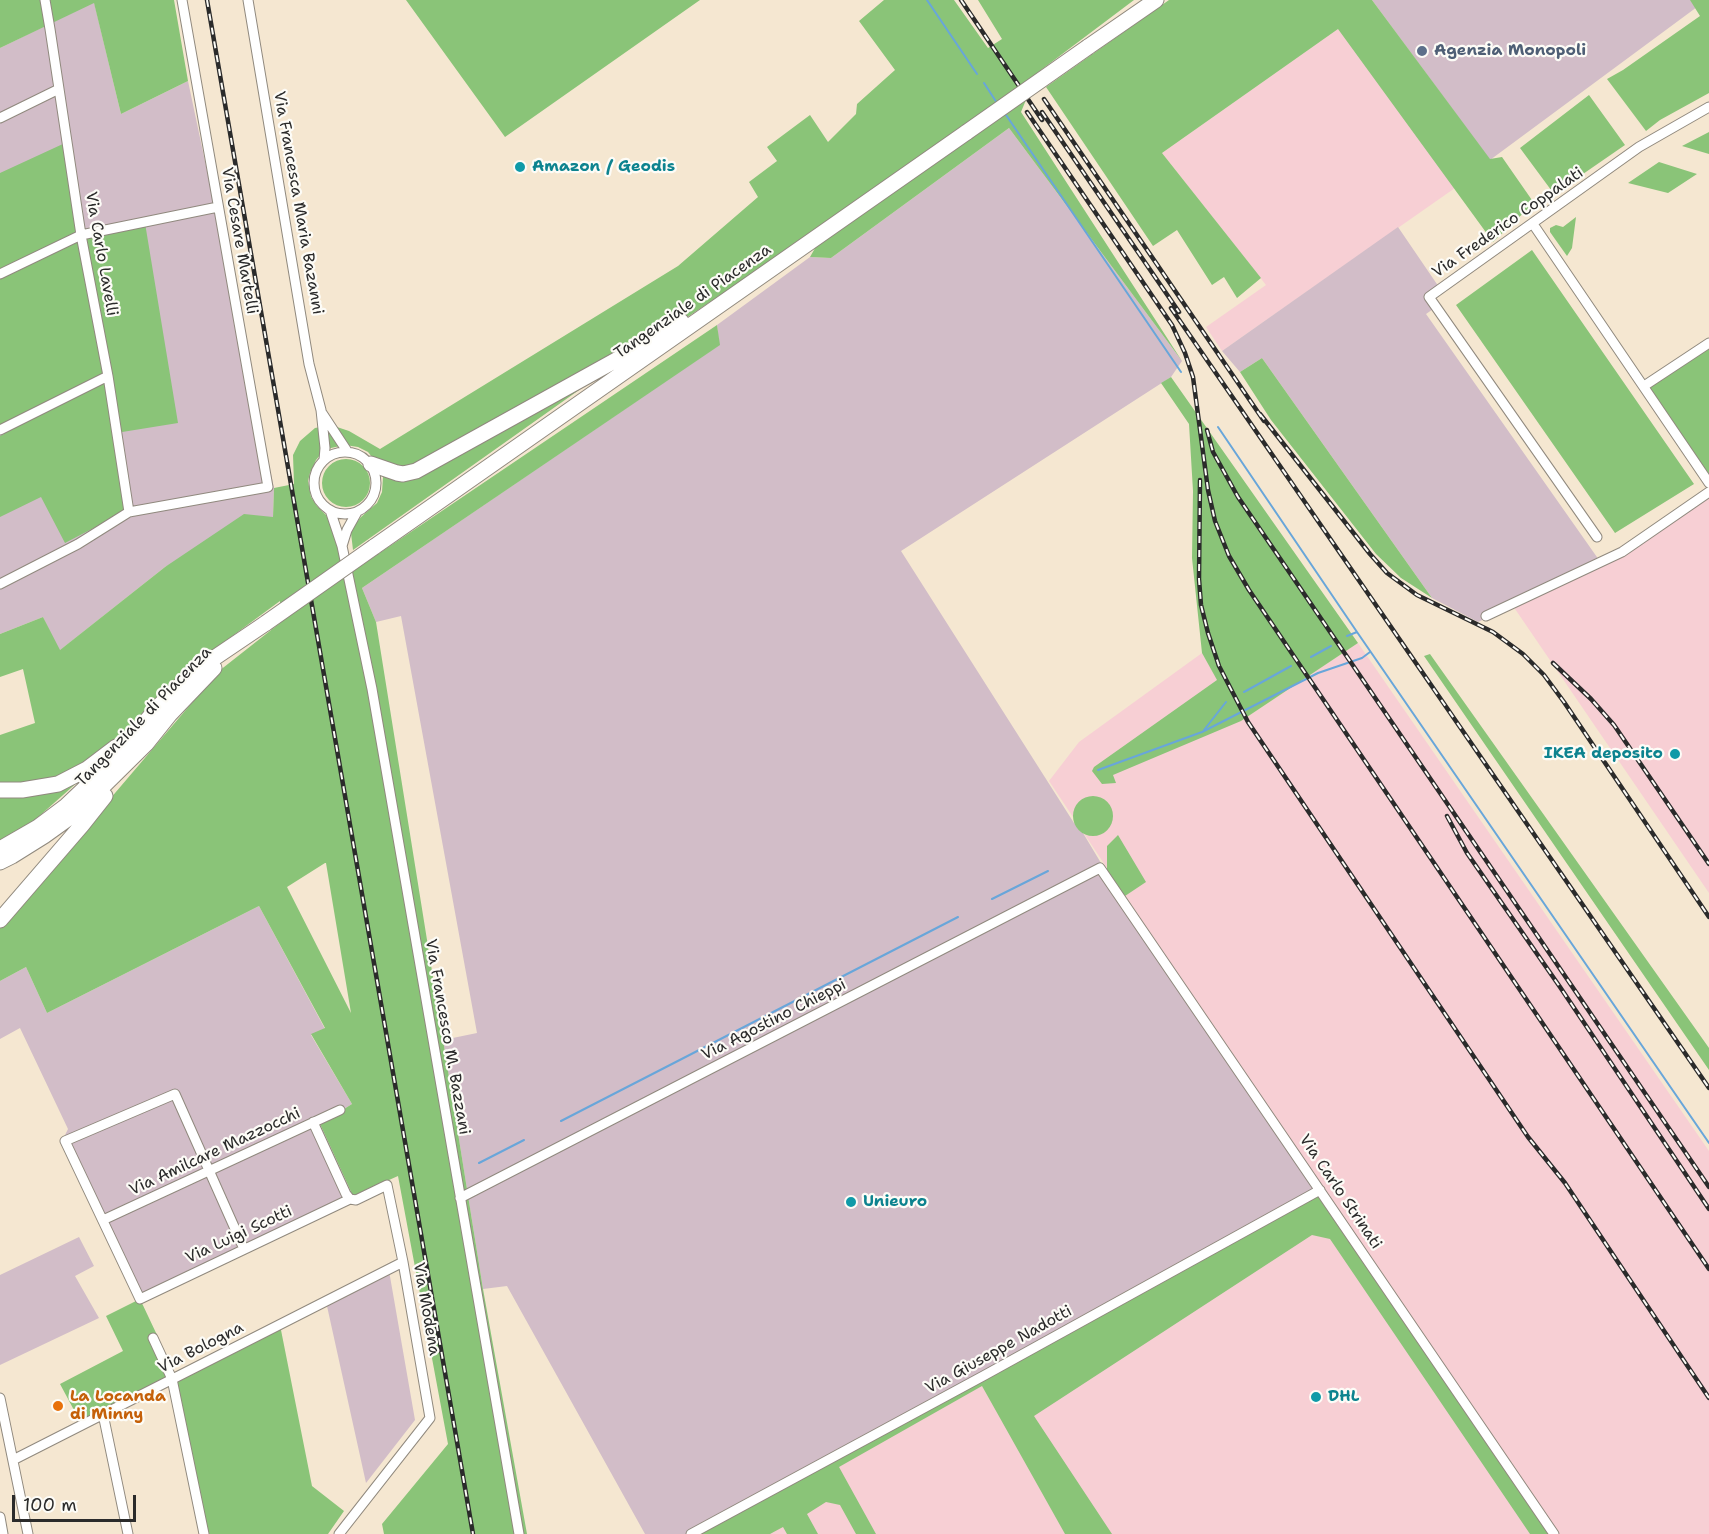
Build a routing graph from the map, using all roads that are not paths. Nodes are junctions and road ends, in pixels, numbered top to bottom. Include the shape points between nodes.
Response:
1 (45, 0) edge
2 (182, 0) edge
3 (248, 0) edge
4 (1156, 0) edge
5 (60, 89) junction
6 (1706, 110) edge
7 (0, 118) edge
8 (218, 207) junction
9 (1533, 224) junction
10 (81, 235) junction
11 (0, 274) edge
12 (757, 279) junction
13 (1709, 343) edge
14 (108, 376) junction
15 (1644, 386) junction
16 (321, 410) junction
17 (0, 430) edge
18 (347, 451) junction
19 (324, 460) junction
20 (371, 464) junction
21 (1708, 480) edge
22 (1709, 492) edge
23 (330, 510) junction
24 (129, 512) junction
25 (357, 512) junction
26 (1597, 537) dead end
27 (342, 546) junction
28 (0, 584) edge
29 (1486, 616) dead end
30 (251, 633) junction
31 (160, 705) junction
32 (146, 744) junction
33 (0, 790) edge
34 (41, 832) junction
35 (0, 849) edge
36 (0, 862) edge
37 (1100, 868) joint
38 (0, 920) edge
39 (340, 1110) dead end
40 (313, 1122) junction
41 (210, 1171) junction
42 (1320, 1190) junction
43 (460, 1198) junction
44 (350, 1199) junction
45 (103, 1220) junction
46 (244, 1249) junction
47 (403, 1262) junction
48 (153, 1338) dead end
49 (172, 1379) junction
50 (0, 1398) edge
51 (103, 1414) junction
52 (13, 1460) junction
53 (0, 1517) edge
54 (3, 1534) edge
55 (28, 1534) edge
56 (128, 1534) edge
57 (204, 1534) edge
58 (339, 1534) edge
59 (519, 1534) edge
60 (690, 1534) edge
61 (1554, 1534) edge

1 - 5 street, Via Carlo Lavelli
2 - 8 street, Via Cesare Martelli
3 - 16 street, Via Francesca Maria Bazanni via 309,364
4 - 12 highway, Tangenziale di Piacenza, bridge
5 - 7 street
5 - 10 street, Via Carlo Lavelli
6 - 9 street, Via Frederico Coppalati via 1639,147
8 - 10 street
8 - 24 street, Via Cesare Martelli via 268,487
9 - 15 street
9 - 26 street, Via Frederico Coppalati via 1429,297
10 - 11 street
10 - 14 street, Via Carlo Lavelli
12 - 20 highway via 722,293 645,344 417,471 397,473
12 - 30 highway, Tangenziale di Piacenza, bridge
13 - 15 street
14 - 17 street
14 - 24 street, Via Carlo Lavelli
15 - 21 street
16 - 18 street
16 - 19 street
18 - 19 street
18 - 20 street
19 - 23 street via 314,478 314,488
20 - 25 street via 377,482 375,491 372,500
22 - 29 street via 1622,552
23 - 25 street
23 - 27 street, Via Francesco M. Bazzani
24 - 28 street via 78,544
25 - 27 street
27 - 43 street, Via Francesco M. Bazzani via 372,689
30 - 31 highway, Tangenziale di Piacenza via 195,671
30 - 32 highway, Tangenziale di Piacenza via 202,679
31 - 33 highway via 87,769 58,784
31 - 34 highway, Tangenziale di Piacenza via 104,770
32 - 34 highway, Tangenziale di Piacenza via 76,813
32 - 38 highway
34 - 35 highway, Tangenziale di Piacenza
34 - 36 highway, Tangenziale di Piacenza
37 - 42 street, Via Carlo Strinati
37 - 43 street, Via Agostino Chieppi
39 - 40 street, Via Amilcare Mazzocchi
40 - 41 street, Via Amilcare Mazzocchi
40 - 44 street
41 - 45 street, Via Amilcare Mazzocchi
41 - 45 street via 175,1094 65,1141
41 - 46 street
42 - 60 street, Via Giuseppe Nadotti
42 - 61 street, Via Carlo Strinati
43 - 59 street, Via Francesco M. Bazzani
44 - 46 street, Via Luigi Scotti
44 - 47 street, Via Modena via 356,1200 387,1185
45 - 46 street, Via Luigi Scotti via 140,1299
47 - 49 street, Via Bologna
47 - 58 street, Via Modena via 430,1418
48 - 49 street
49 - 51 street, Via Bologna
49 - 57 street
50 - 52 street
51 - 52 street, Via Bologna
51 - 56 street
52 - 55 street
53 - 54 street

